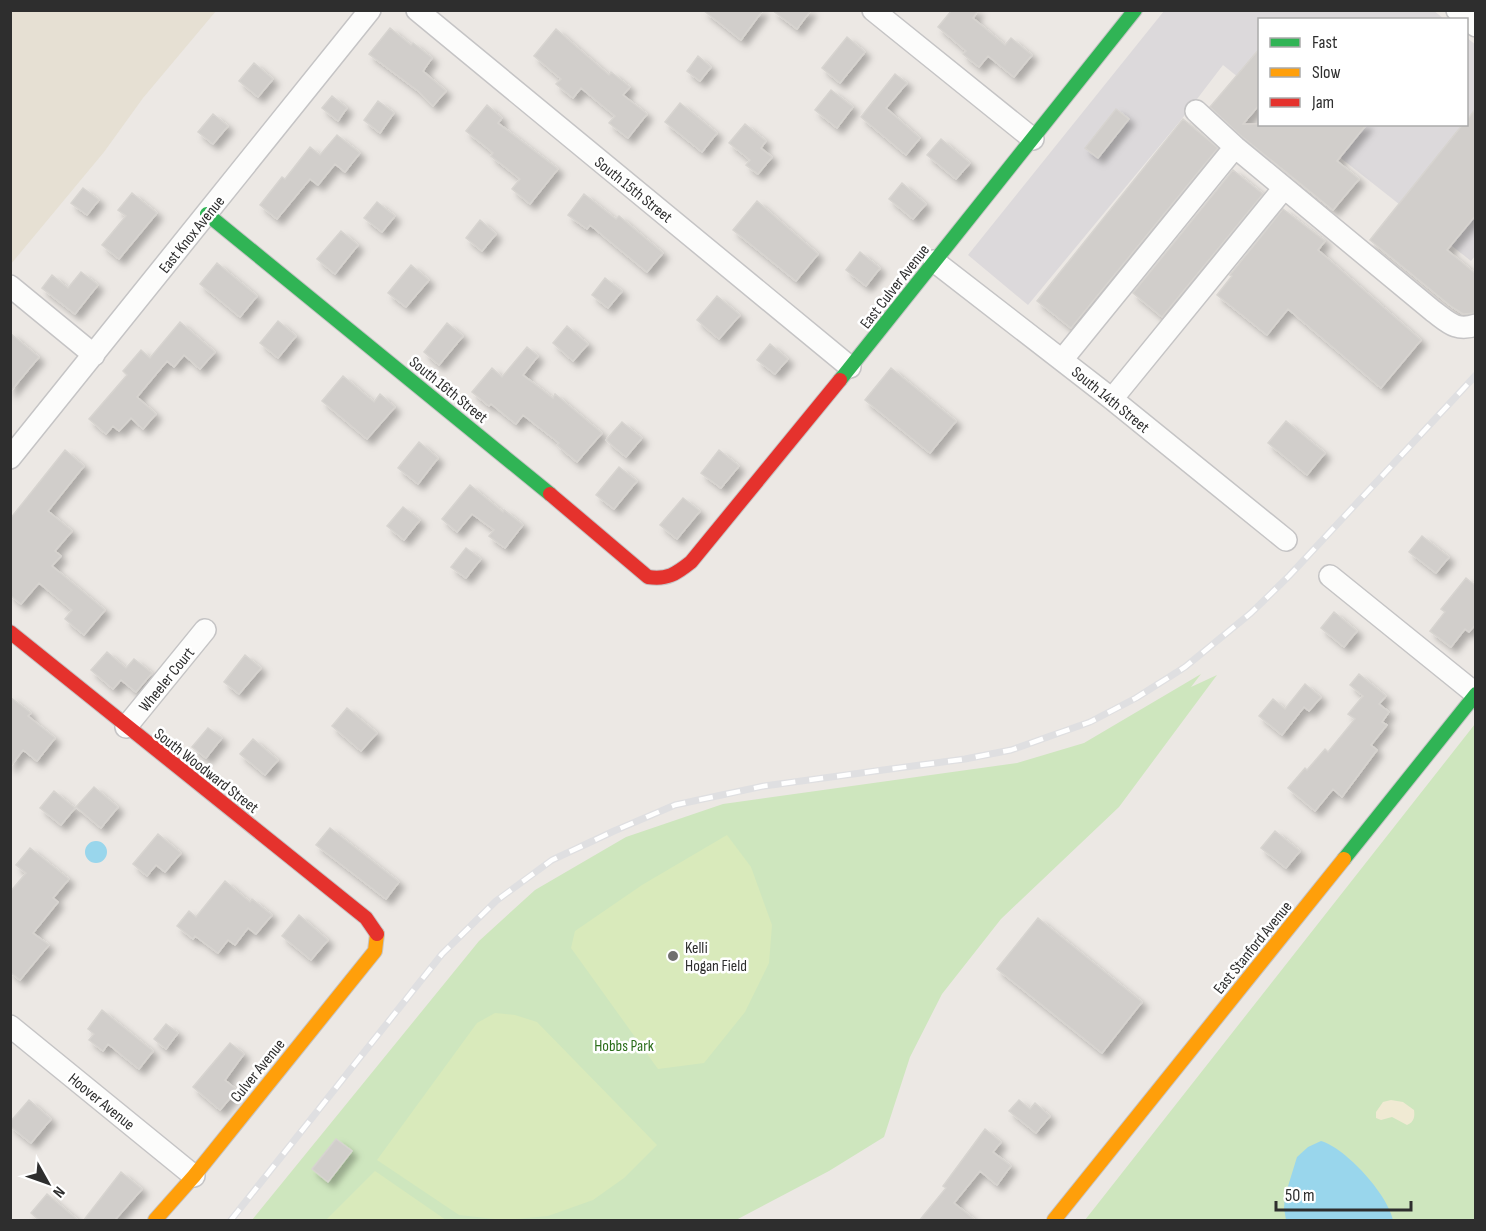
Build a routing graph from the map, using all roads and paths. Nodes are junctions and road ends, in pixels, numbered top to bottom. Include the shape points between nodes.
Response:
1 (370, 10) edge
2 (417, 10) edge
3 (873, 10) edge
4 (1135, 10) edge
5 (1196, 111) dead end
6 (1033, 139) junction
7 (1235, 147) junction
8 (1284, 188) junction
9 (207, 214) junction
10 (934, 261) junction
11 (10, 286) edge
12 (1476, 325) edge
13 (94, 355) junction
14 (1062, 360) junction
15 (850, 367) junction
16 (1112, 399) junction
17 (10, 458) edge
18 (1286, 540) dead end
19 (673, 576) joint
20 (1330, 576) dead end
21 (205, 630) dead end
22 (10, 632) edge
23 (1476, 694) edge
24 (126, 727) junction
25 (379, 937) joint
26 (10, 1026) edge
27 (194, 1176) junction
28 (155, 1221) edge
29 (1054, 1221) edge

1 - 9 street, East Knox Avenue
2 - 15 street, South 15th Street
3 - 6 street
4 - 6 street, East Culver Avenue
5 - 7 street
6 - 10 street, East Culver Avenue
7 - 8 street
7 - 14 street
8 - 12 street via 1452,325
8 - 16 street
9 - 13 street, East Knox Avenue
9 - 19 street, South 16th Street via 648,577
10 - 14 street, South 14th Street
10 - 15 street, East Culver Avenue
11 - 13 street
13 - 17 street, East Knox Avenue
14 - 16 street, South 14th Street
15 - 19 street, East Culver Avenue via 691,562
16 - 18 street, South 14th Street
20 - 23 street
21 - 24 street, Wheeler Court
22 - 24 street, South Woodward Street
23 - 29 street, East Stanford Avenue
24 - 25 street, South Woodward Street via 366,918
25 - 27 street, Culver Avenue via 375,951
26 - 27 street, Hoover Avenue
27 - 28 street, Culver Avenue

